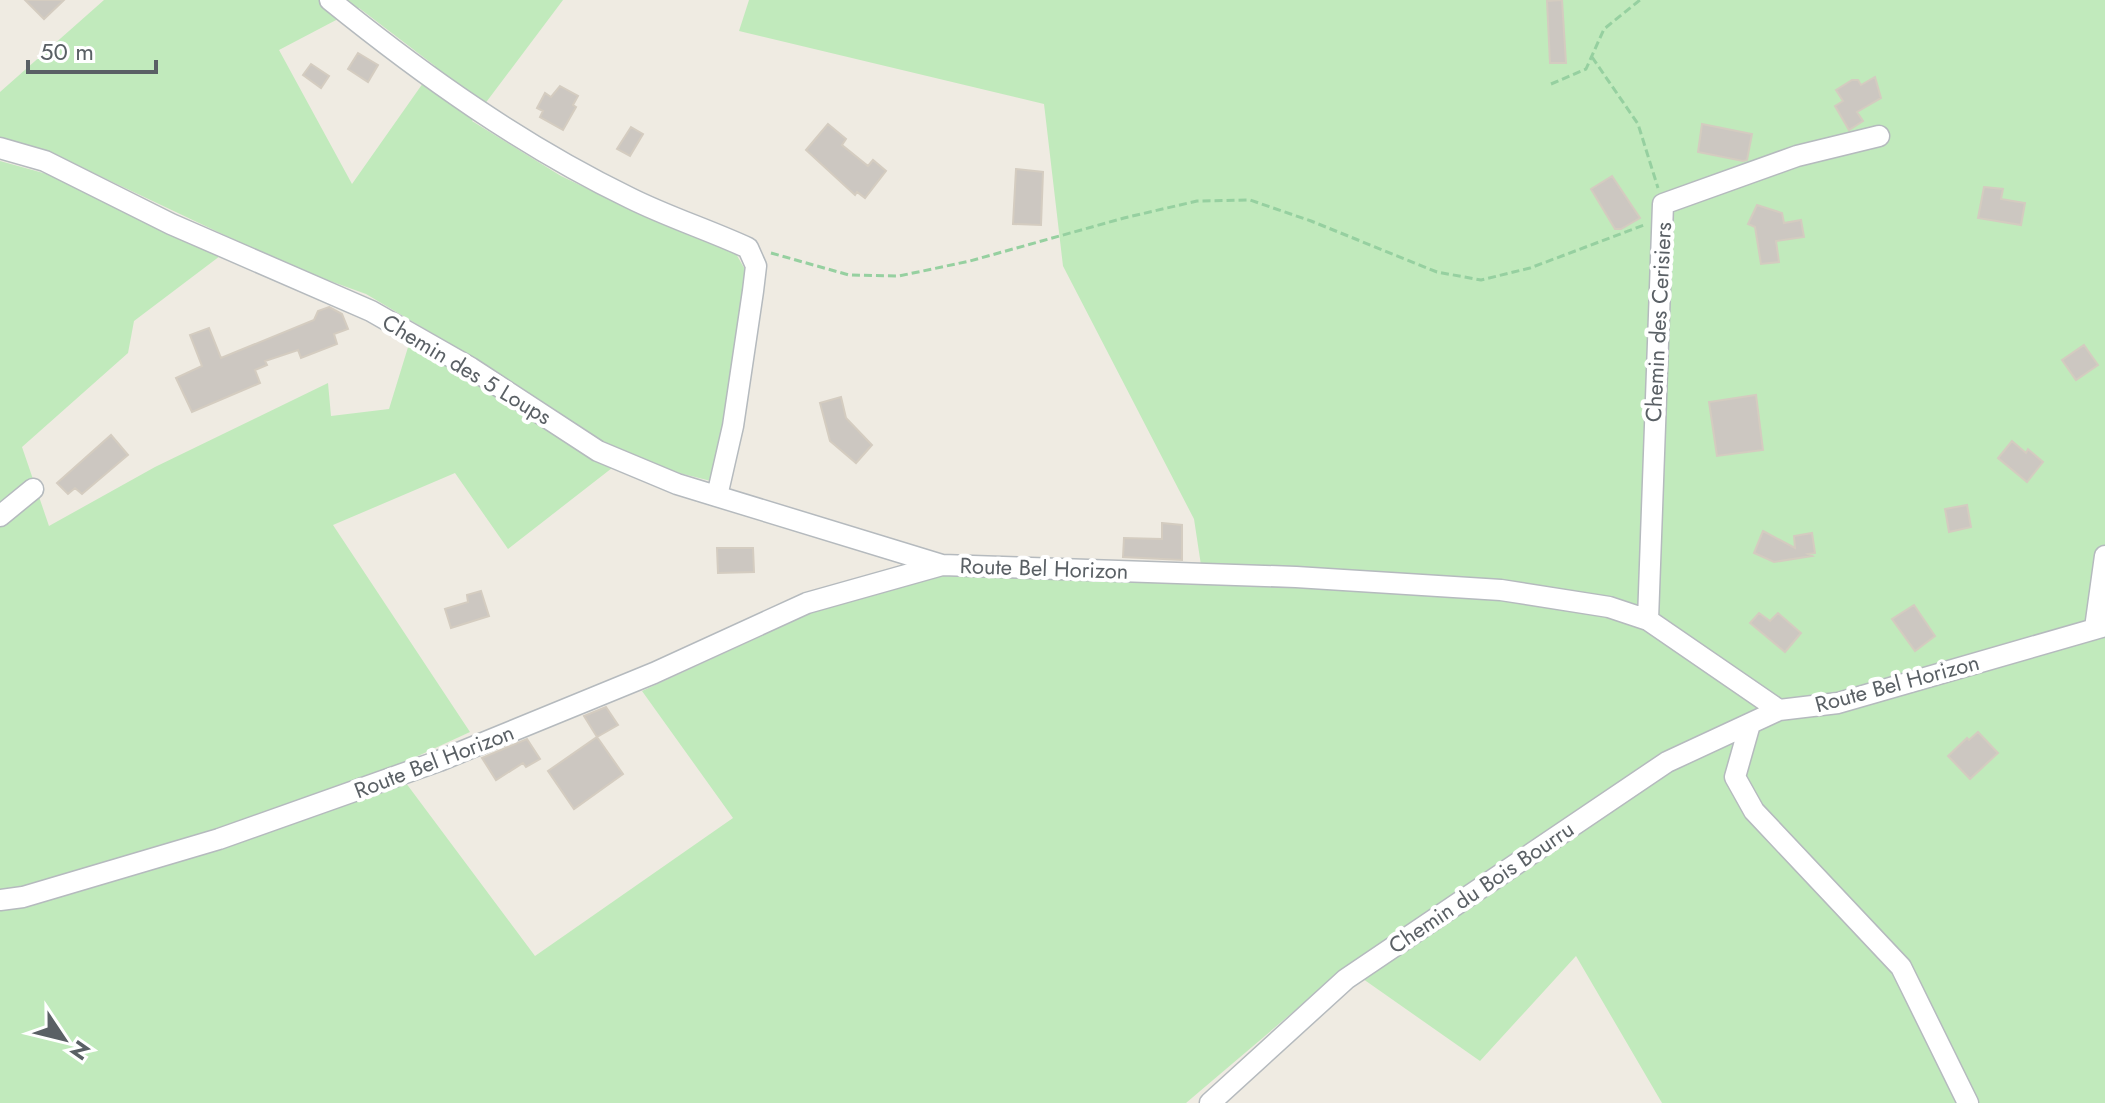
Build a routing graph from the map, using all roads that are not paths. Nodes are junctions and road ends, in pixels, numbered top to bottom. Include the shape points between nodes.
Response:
1 (330, 0) edge
2 (1879, 136) dead end
3 (0, 148) edge
4 (33, 489) dead end
5 (717, 496) junction
6 (0, 516) edge
7 (2105, 556) edge
8 (942, 565) junction
9 (1648, 620) junction
10 (2100, 627) edge
11 (1779, 710) junction
12 (1750, 724) junction
13 (0, 900) edge
14 (1210, 1103) edge
15 (1968, 1103) edge

1 - 5 street via 458,99 548,155 631,199 748,248 756,266 753,291
2 - 9 street, Chemin des Cerisiers via 1797,156 1663,211
3 - 5 street, Chemin des 5 Loups via 45,161 171,224 371,311 598,451
4 - 6 street
5 - 8 street, Chemin des 5 Loups
7 - 10 street
8 - 9 street, Route Bel Horizon via 1501,590 1609,607
8 - 13 street, Route Bel Horizon via 807,603 654,673 409,772 219,839
9 - 11 street, Route Bel Horizon
10 - 11 street, Route Bel Horizon via 1838,703
11 - 12 street, Chemin du Bois Bourru
12 - 14 street, Chemin du Bois Bourru via 1667,762 1346,979
12 - 15 street via 1735,777 1754,811 1901,967

